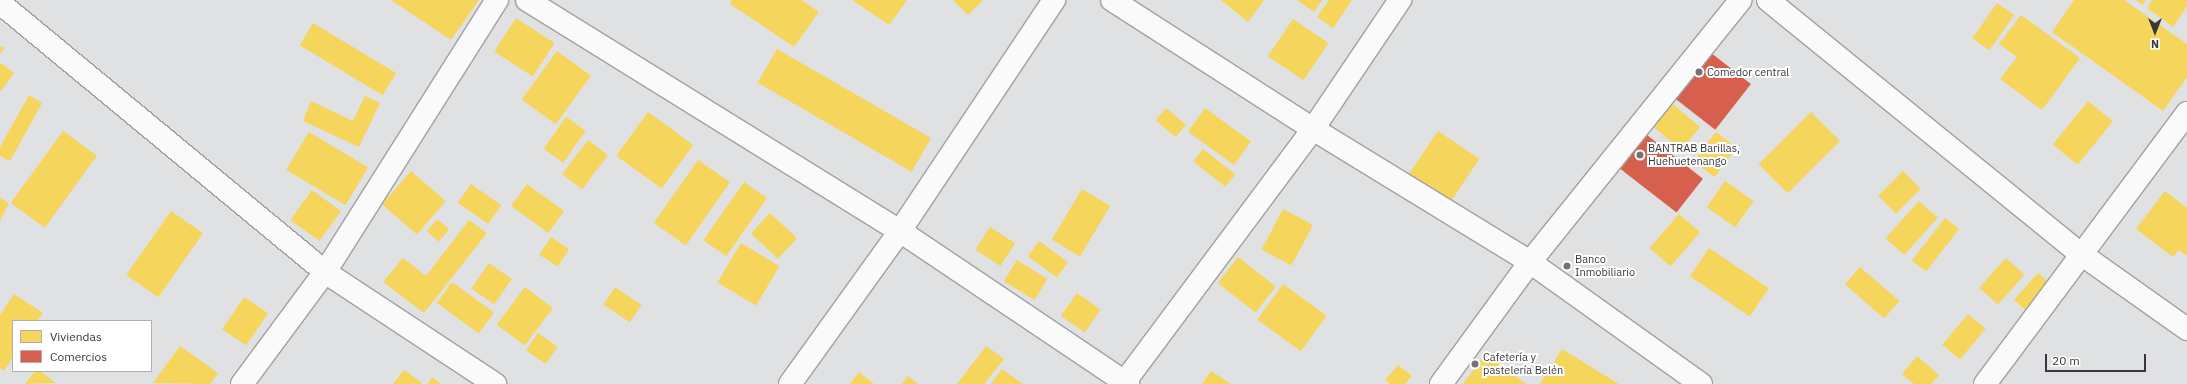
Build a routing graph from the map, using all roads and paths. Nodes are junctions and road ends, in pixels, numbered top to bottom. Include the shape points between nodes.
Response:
1 (497, 0) edge
2 (527, 0) edge
3 (1054, 0) edge
4 (1112, 0) edge
5 (1400, 0) edge
6 (1741, 0) edge
7 (1768, 0) edge
8 (0, 3) edge
9 (2187, 112) edge
10 (1313, 129) junction
11 (900, 231) junction
12 (2081, 254) junction
13 (1530, 262) junction
14 (325, 272) junction
15 (2187, 329) edge
16 (1125, 383) edge
17 (242, 384) edge
18 (495, 384) edge
19 (790, 384) edge
20 (1441, 384) edge
21 (1702, 384) edge
22 (1985, 384) edge

1 - 14 street
2 - 11 street
3 - 11 street
4 - 10 street
5 - 10 street
6 - 13 street
7 - 12 street
8 - 14 street
9 - 12 street
10 - 13 street
10 - 16 street
11 - 16 street
11 - 19 street
12 - 15 street
12 - 22 street
13 - 20 street
13 - 21 street
14 - 17 street
14 - 18 street

